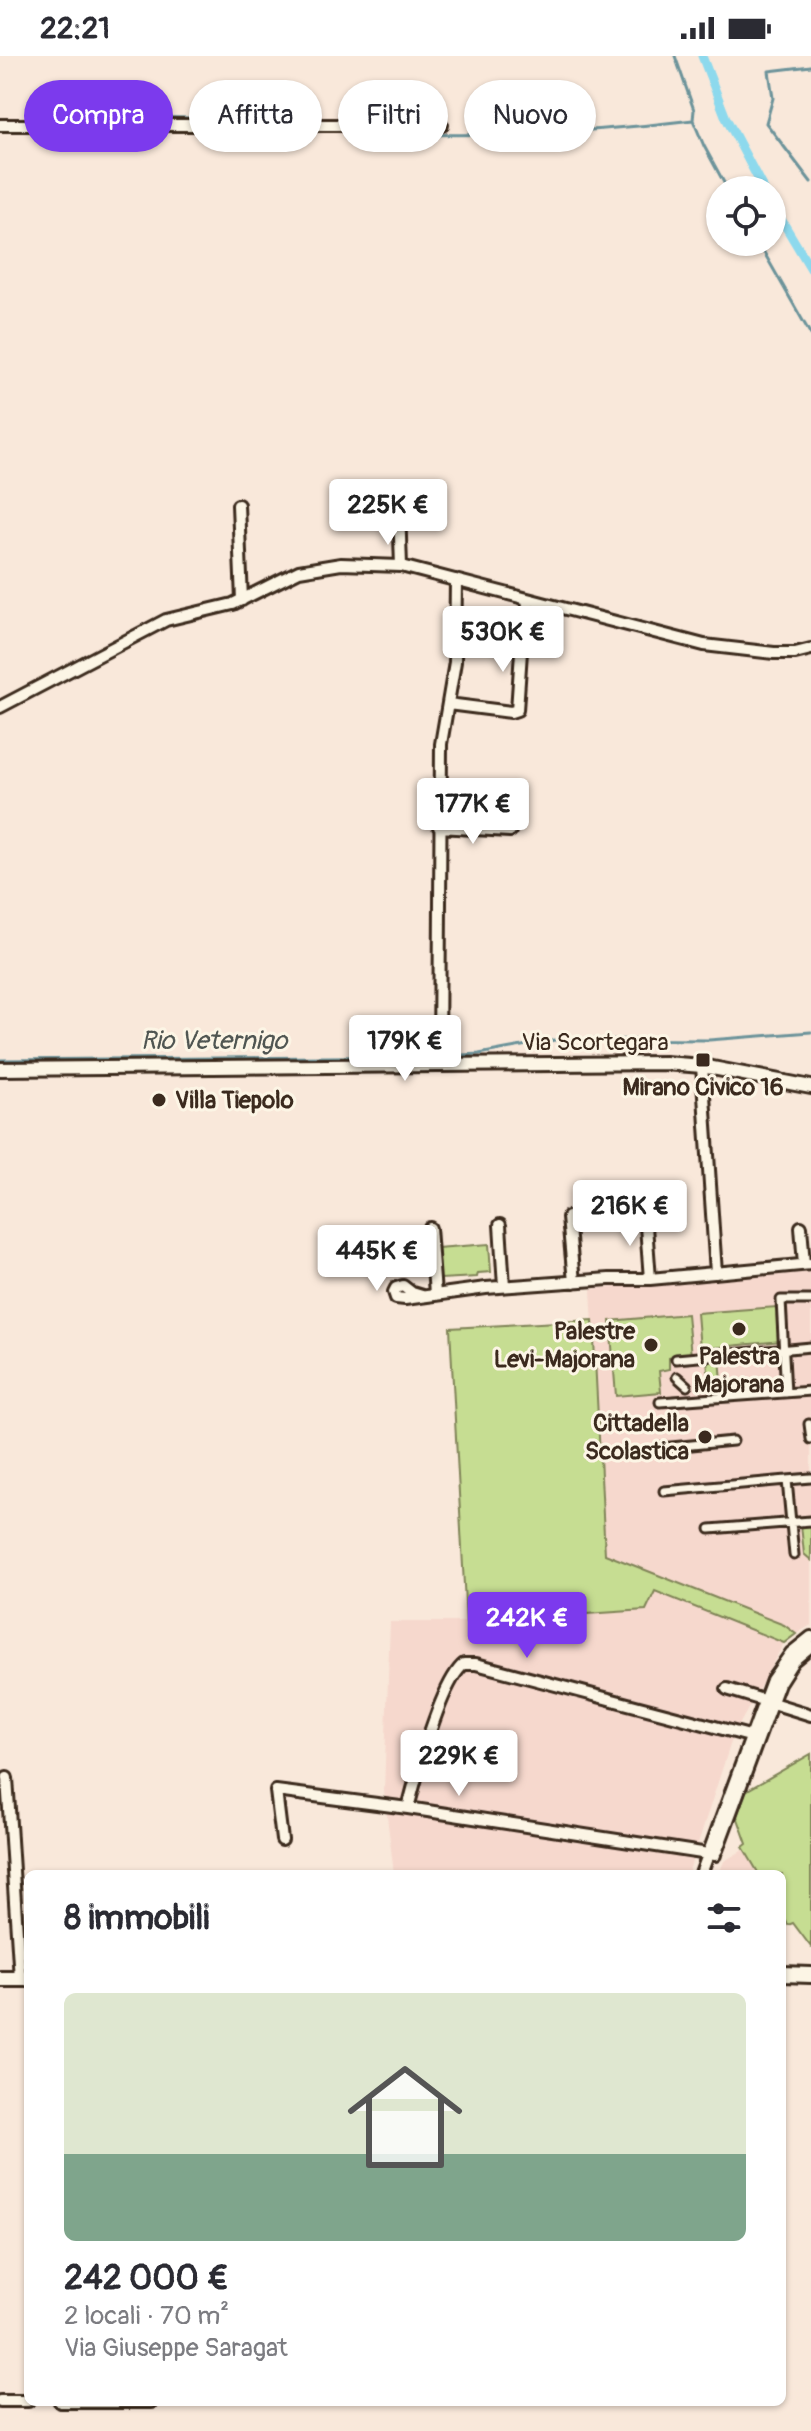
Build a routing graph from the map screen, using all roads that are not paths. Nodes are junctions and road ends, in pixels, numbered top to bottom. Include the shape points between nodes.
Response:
1 (0, 125) edge
2 (338, 125) edge
3 (238, 505) dead end
4 (399, 508) dead end
5 (401, 566) junction
6 (456, 580) junction
7 (527, 599) junction
8 (242, 600) junction
9 (811, 649) edge
10 (448, 704) junction
11 (0, 707) edge
12 (439, 827) junction
13 (510, 831) dead end
14 (439, 1065) junction
15 (702, 1066) junction
16 (0, 1069) edge
17 (811, 1087) edge
18 (645, 1213) dead end
19 (568, 1217) dead end
20 (500, 1225) dead end
21 (801, 1227) dead end
22 (430, 1228) dead end
23 (807, 1264) edge
24 (716, 1273) junction
25 (650, 1279) junction
26 (574, 1282) junction
27 (504, 1286) junction
28 (435, 1294) junction
29 (422, 1296) dead end
30 (811, 1300) edge
31 (811, 1347) edge
32 (782, 1350) junction
33 (676, 1359) dead end
34 (677, 1377) dead end
35 (687, 1386) dead end
36 (811, 1391) edge
37 (786, 1393) junction
38 (660, 1402) dead end
39 (809, 1424) dead end
40 (811, 1437) edge
41 (733, 1441) dead end
42 (661, 1448) dead end
43 (811, 1478) edge
44 (787, 1480) junction
45 (664, 1491) dead end
46 (811, 1521) edge
47 (791, 1523) junction
48 (710, 1529) dead end
49 (794, 1555) dead end
50 (811, 1637) edge
51 (811, 1646) edge
52 (727, 1689) dead end
53 (766, 1701) junction
54 (811, 1715) edge
55 (753, 1738) junction
56 (7, 1778) dead end
57 (408, 1808) junction
58 (282, 1840) dead end
59 (712, 1854) junction
60 (703, 1870) edge
61 (709, 1870) edge
62 (786, 1975) edge
63 (811, 1975) edge
64 (0, 1979) edge
65 (24, 1979) edge
66 (0, 2401) edge
67 (24, 2401) edge

1 - 2 street
3 - 8 street
4 - 5 street
5 - 6 street
5 - 8 street via 341,564 299,571
6 - 7 street
6 - 10 street via 455,662
7 - 9 street via 704,645 774,653
7 - 10 street via 517,710
8 - 11 street via 166,620
10 - 12 street via 441,744
12 - 13 street
12 - 14 street
14 - 15 street, Via Scortegara
14 - 16 street, Via Scortegara
15 - 17 street, Via Scortegara
15 - 24 street, Via Scortegara
18 - 25 street
19 - 26 street
20 - 27 street
21 - 23 street
22 - 28 street
23 - 24 street
24 - 25 street
25 - 26 street
26 - 27 street
27 - 28 street
28 - 29 street
30 - 32 street via 781,1300
31 - 32 street
32 - 33 street
32 - 37 street
34 - 35 street
36 - 37 street
37 - 38 street
39 - 40 street
41 - 42 street
43 - 44 street
44 - 45 street
44 - 47 street
46 - 47 street
47 - 48 street
47 - 49 street
50 - 53 street via 780,1665
51 - 53 street
52 - 53 street
53 - 54 street
53 - 55 street
55 - 57 street via 464,1664 439,1713
55 - 59 street
56 - 65 street
57 - 58 street via 276,1791
57 - 59 street
59 - 60 street
59 - 61 street
62 - 63 main road
64 - 65 main road
66 - 67 street

